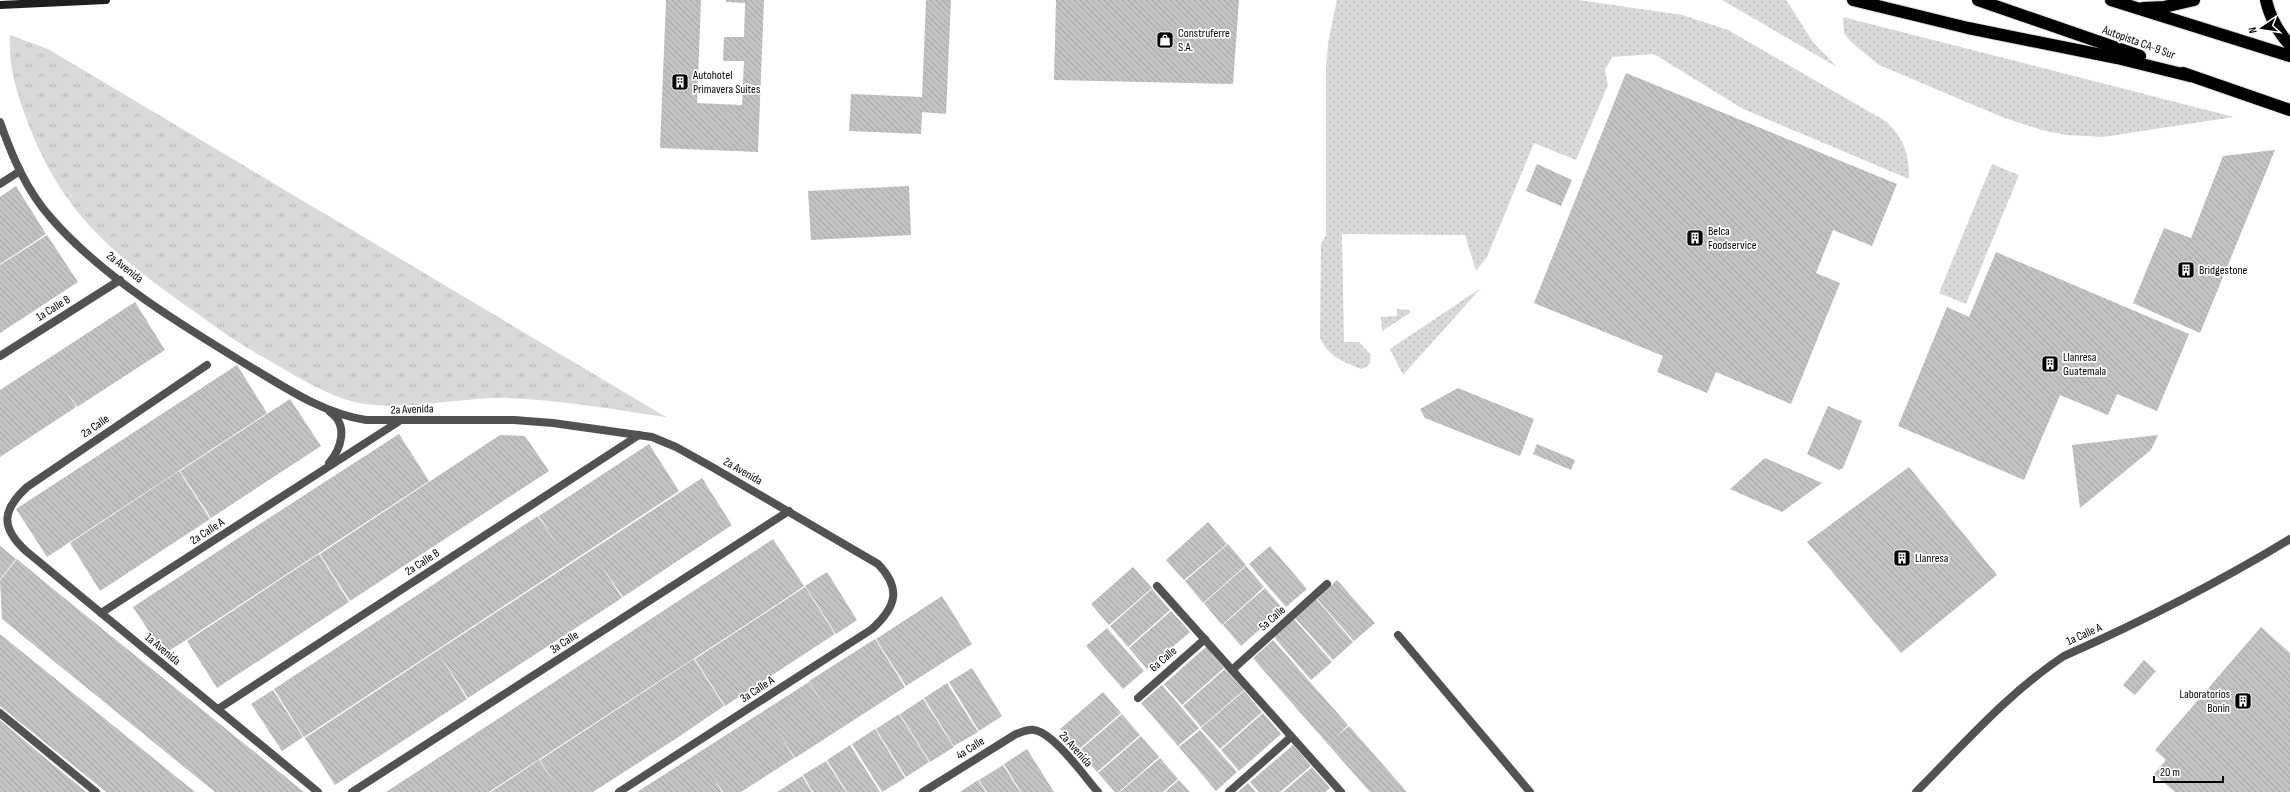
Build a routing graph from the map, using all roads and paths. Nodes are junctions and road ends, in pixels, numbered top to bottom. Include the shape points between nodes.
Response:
1 (106, 0) edge
2 (1853, 0) edge
3 (1978, 0) edge
4 (2111, 0) edge
5 (2194, 0) edge
6 (2266, 0) edge
7 (0, 5) edge
8 (2134, 8) junction
9 (2290, 45) edge
10 (2290, 56) edge
11 (2190, 76) junction
12 (2290, 110) edge
13 (0, 122) edge
14 (20, 171) junction
15 (0, 184) edge
16 (120, 280) junction
17 (0, 356) edge
18 (207, 366) dead end
19 (325, 408) junction
20 (398, 422) junction
21 (639, 435) junction
22 (325, 469) junction
23 (789, 512) junction
24 (7, 515) joint
25 (2290, 539) edge
26 (1327, 584) dead end
27 (1157, 586) dead end
28 (894, 593) joint
29 (101, 613) junction
30 (1398, 635) dead end
31 (1205, 639) junction
32 (1232, 670) junction
33 (1138, 698) dead end
34 (218, 709) junction
35 (0, 713) edge
36 (1032, 730) joint
37 (1291, 737) junction
38 (96, 792) edge
39 (318, 792) edge
40 (352, 792) edge
41 (619, 792) edge
42 (923, 792) edge
43 (1098, 792) edge
44 (1230, 792) edge
45 (1341, 792) edge
46 (1530, 792) edge
47 (1916, 792) edge

1 - 7 main road
2 - 11 highway via 1968,28 2117,58
3 - 11 highway, Autopista CA-9 Sur
4 - 8 highway
5 - 8 highway via 2164,7
6 - 9 highway via 2269,13 2280,34
8 - 10 highway
11 - 12 highway, Autopista CA-9 Sur
13 - 14 street, 2a Avenida
14 - 15 street
14 - 16 street, 2a Avenida via 50,217
16 - 17 street, 1a Calle B
16 - 19 street, 2a Avenida via 214,345
18 - 24 street, 2a Calle via 27,487 12,502
19 - 20 street, 2a Avenida via 351,418
19 - 22 street, 2a Calle A via 339,420 342,437 336,454
20 - 21 street, 2a Avenida via 514,420
20 - 22 street, 2a Calle A
21 - 23 street, 2a Avenida via 652,437 676,447
21 - 34 street, 2a Calle B
22 - 29 street, 2a Calle A
23 - 28 street, 2a Avenida via 878,564 893,584
23 - 40 street, 3a Calle
24 - 29 street, 1a Avenida via 8,529 18,544
25 - 47 street, 1a Calle A via 2224,579 2150,618 2064,656 2052,664 1999,709
26 - 32 street, 5a Calle
27 - 31 street
28 - 41 street, 3a Calle A via 888,612 872,629
29 - 34 street, 1a Avenida
30 - 46 street
31 - 32 street
31 - 33 street, 6a Calle
32 - 37 street
34 - 39 street, 1a Avenida
35 - 38 street
36 - 42 street, 4a Calle via 1020,732 1005,740
36 - 43 street, 2a Avenida via 1045,734 1058,745
37 - 44 street
37 - 45 street

